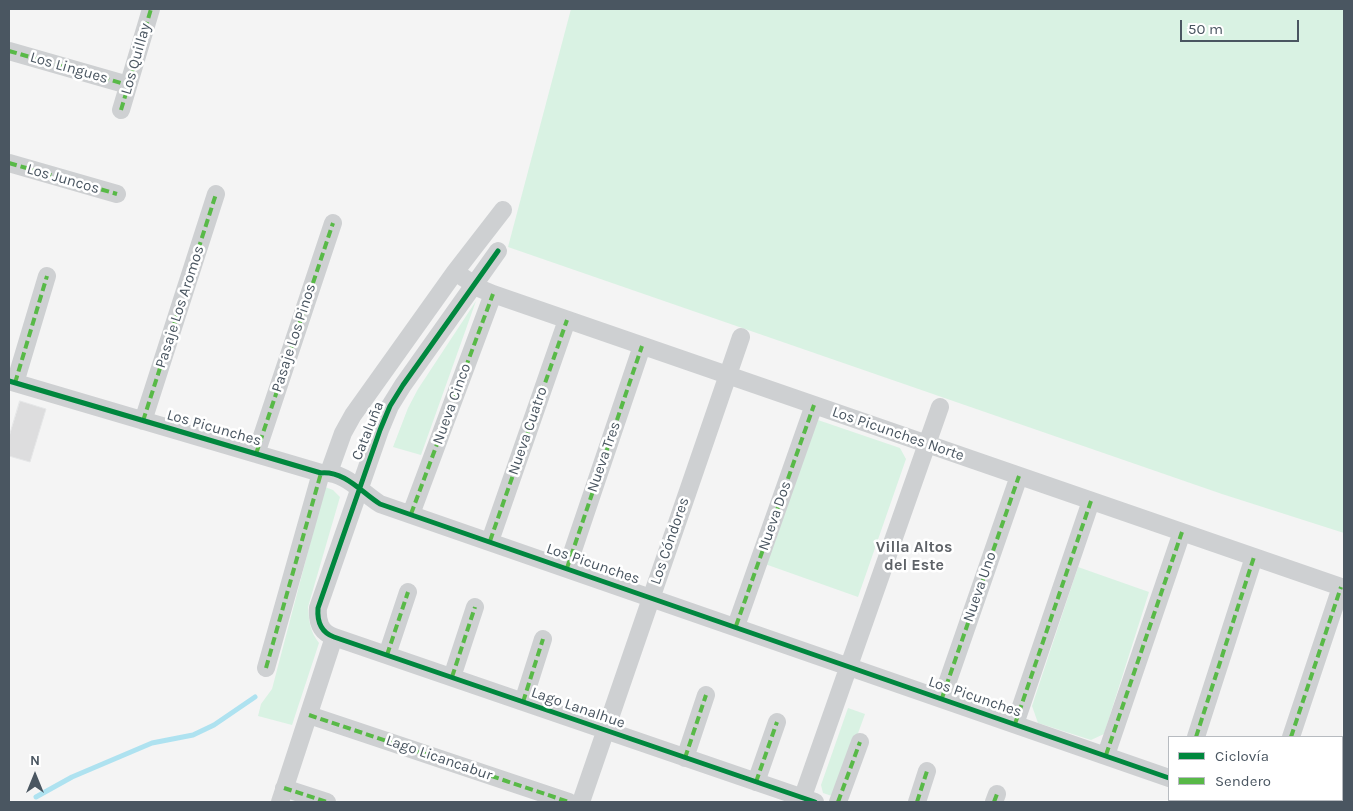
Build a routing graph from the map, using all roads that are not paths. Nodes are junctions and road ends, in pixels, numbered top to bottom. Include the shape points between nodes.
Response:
1 (151, 9) edge
2 (9, 51) edge
3 (128, 85) junction
4 (121, 110) dead end
5 (9, 163) edge
6 (117, 194) dead end
7 (216, 194) dead end
8 (503, 210) dead end
9 (333, 223) dead end
10 (498, 251) dead end
11 (455, 272) junction
12 (47, 276) dead end
13 (473, 284) junction
14 (493, 294) junction
15 (567, 320) junction
16 (740, 337) dead end
17 (642, 346) junction
18 (728, 375) junction
19 (12, 382) edge
20 (814, 405) junction
21 (940, 407) dead end
22 (143, 421) junction
23 (928, 444) junction
24 (256, 454) junction
25 (325, 473) junction
26 (1019, 476) junction
27 (359, 488) junction
28 (1091, 501) junction
29 (411, 514) junction
30 (1182, 532) junction
31 (490, 541) junction
32 (1254, 557) junction
33 (566, 568) junction
34 (1343, 587) edge
35 (408, 592) dead end
36 (651, 597) junction
37 (475, 608) dead end
38 (736, 626) junction
39 (334, 637) junction
40 (543, 639) dead end
41 (387, 655) junction
42 (849, 666) junction
43 (266, 668) dead end
44 (452, 677) junction
45 (706, 695) dead end
46 (942, 698) junction
47 (523, 702) junction
48 (309, 715) junction
49 (777, 722) dead end
50 (1015, 724) junction
51 (606, 730) junction
52 (1196, 736) edge
53 (1291, 736) edge
54 (860, 742) dead end
55 (1106, 756) junction
56 (685, 758) junction
57 (927, 771) dead end
58 (1168, 778) edge
59 (756, 782) junction
60 (282, 795) edge
61 (806, 801) edge
62 (327, 802) edge
63 (569, 802) edge
64 (581, 802) edge
65 (838, 802) edge
66 (917, 802) edge

1 - 3 street, Los Quillay
2 - 3 street, Los Lingues
3 - 4 street, Los Quillay
5 - 6 street, Los Juncos
7 - 22 street, Pasaje Los Aromos
8 - 11 street, Cataluña
9 - 24 street, Pasaje Los Pinos
10 - 13 street, Cataluña
11 - 13 street, Los Picunches Norte
11 - 25 street, Cataluña via 353,415
12 - 19 street
13 - 14 street, Los Picunches Norte
13 - 27 street, Cataluña via 390,406
14 - 15 street, Los Picunches Norte
14 - 29 street, Nueva Cinco
15 - 17 street, Los Picunches Norte
15 - 31 street, Nueva Cuatro
16 - 18 street, Los Cóndores
17 - 18 street, Los Picunches Norte
17 - 33 street, Nueva Tres
18 - 20 street, Los Picunches Norte
18 - 36 street, Los Cóndores
19 - 22 street, Los Picunches
20 - 23 street, Los Picunches Norte
20 - 38 street, Nueva Dos
21 - 23 street
22 - 24 street, Los Picunches
23 - 26 street, Los Picunches Norte
23 - 42 street
24 - 25 street, Los Picunches
25 - 27 street, Los Picunches via 343,477
25 - 43 street, Cataluña
26 - 28 street, Los Picunches Norte
26 - 46 street, Nueva Uno
27 - 29 street, Los Picunches via 380,504
27 - 39 street, Cataluña via 318,608 317,620 327,635
28 - 30 street, Los Picunches Norte
28 - 50 street
29 - 31 street, Los Picunches
30 - 32 street, Los Picunches Norte
30 - 55 street
31 - 33 street, Los Picunches
32 - 34 street, Los Picunches Norte
32 - 52 street
33 - 36 street, Los Picunches
34 - 53 street
35 - 41 street
36 - 38 street, Los Picunches
36 - 51 street, Los Cóndores
37 - 44 street
38 - 42 street, Los Picunches
39 - 41 street, Lago Lanalhue
39 - 48 street
40 - 47 street
41 - 44 street, Lago Lanalhue
42 - 46 street, Los Picunches
42 - 61 street
44 - 47 street, Lago Lanalhue
45 - 56 street
46 - 50 street, Los Picunches
47 - 51 street, Lago Lanalhue
48 - 60 street
48 - 63 street, Lago Licancabur
49 - 59 street
50 - 55 street, Los Picunches
51 - 56 street, Lago Lanalhue
51 - 64 street, Los Cóndores
54 - 65 street
55 - 58 street, Los Picunches
56 - 59 street, Lago Lanalhue
57 - 66 street
59 - 61 street, Lago Lanalhue
60 - 62 street

